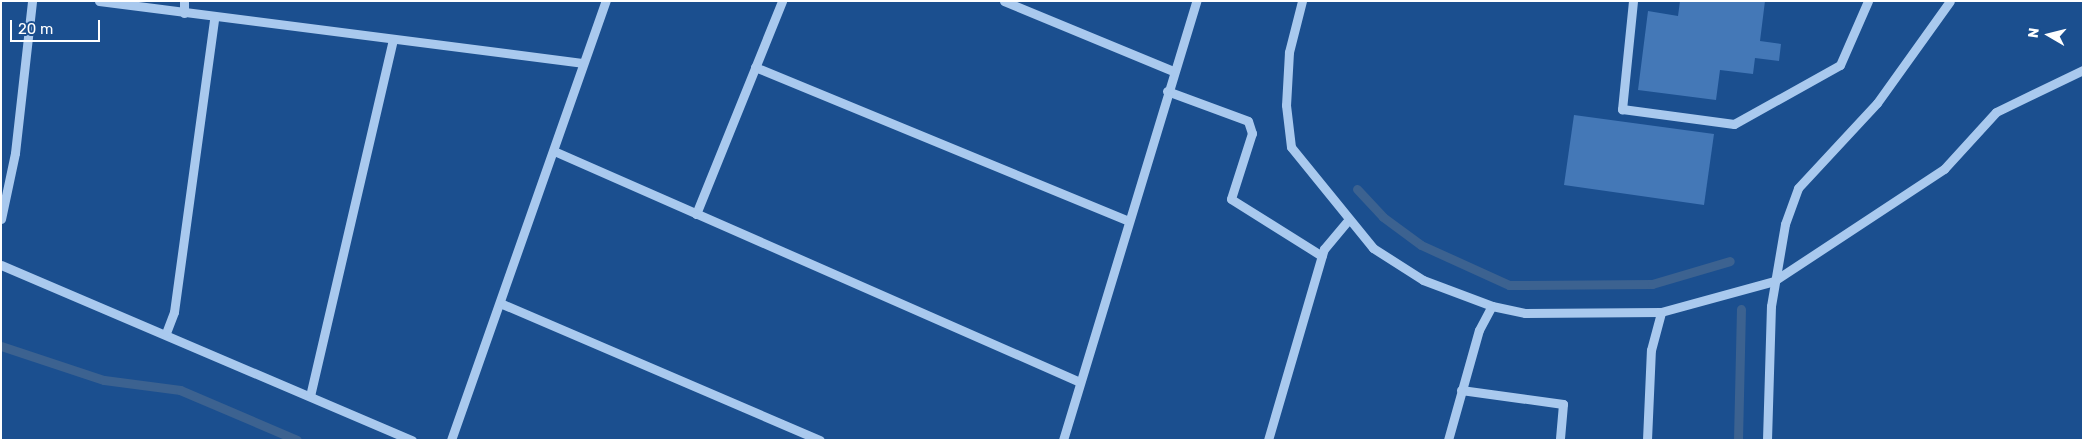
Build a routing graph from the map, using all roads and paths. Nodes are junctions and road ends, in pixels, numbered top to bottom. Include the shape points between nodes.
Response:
1 (32, 1) edge
2 (99, 1) edge
3 (184, 1) edge
4 (606, 1) edge
5 (782, 1) edge
6 (1004, 1) edge
7 (1196, 1) edge
8 (1302, 1) edge
9 (1633, 1) edge
10 (1868, 1) edge
11 (1950, 1) edge
12 (184, 13) junction
13 (214, 18) junction
14 (393, 40) junction
15 (582, 63) junction
16 (756, 67) junction
17 (2083, 70) edge
18 (1173, 71) junction
19 (1168, 91) junction
20 (554, 151) junction
21 (696, 214) junction
22 (1, 219) edge
23 (1128, 221) junction
24 (1347, 222) junction
25 (1322, 256) junction
26 (1, 265) edge
27 (1774, 281) junction
28 (500, 303) junction
29 (1492, 306) junction
30 (1661, 312) junction
31 (166, 333) junction
32 (1080, 382) junction
33 (1462, 390) junction
34 (310, 396) junction
35 (412, 440) edge
36 (451, 440) edge
37 (820, 440) edge
38 (1063, 440) edge
39 (1268, 440) edge
40 (1448, 440) edge
41 (1560, 440) edge
42 (1647, 440) edge
43 (1767, 440) edge

1 - 22 street via 15,153
2 - 12 street
3 - 12 street
4 - 15 street
5 - 16 street
6 - 18 street
7 - 18 street
8 - 24 street via 1289,52 1286,105 1291,148
9 - 10 street via 1622,109 1734,124 1840,65
11 - 27 street via 1877,103 1798,188 1785,224
12 - 13 street
13 - 14 street
13 - 31 street via 174,312
14 - 15 street
14 - 34 street
15 - 20 street
16 - 21 street
16 - 23 street
17 - 27 street via 1996,112 1944,169
18 - 19 street
19 - 23 street
19 - 25 street via 1248,121 1252,133 1231,199
20 - 21 street
20 - 28 street
21 - 32 street
23 - 32 street
24 - 25 street
24 - 29 street via 1373,248 1423,280
25 - 39 street
26 - 31 street
27 - 30 street
27 - 43 street
28 - 36 street
28 - 37 street
29 - 30 street via 1570,316
29 - 33 street via 1478,330
30 - 42 street via 1651,350
31 - 34 street
32 - 38 street
33 - 40 street
33 - 41 street via 1563,404
34 - 35 street

